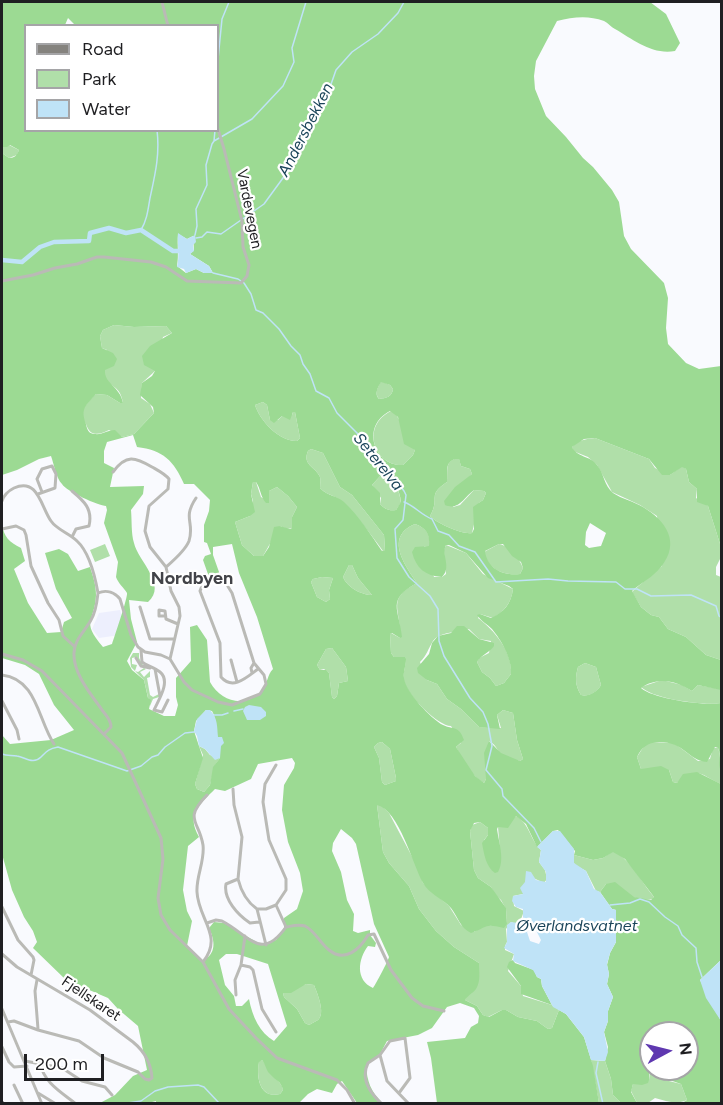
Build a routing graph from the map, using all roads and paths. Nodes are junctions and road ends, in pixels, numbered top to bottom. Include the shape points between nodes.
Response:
1 (162, 2) edge
2 (168, 24) edge
3 (219, 132) edge
4 (2, 281) edge
5 (113, 472) dead end
6 (72, 492) dead end
7 (40, 493) junction
8 (196, 498) dead end
9 (2, 501) edge
10 (2, 529) edge
11 (72, 537) junction
12 (166, 567) junction
13 (98, 593) junction
14 (140, 607) dead end
15 (165, 616) dead end
16 (177, 624) junction
17 (174, 639) junction
18 (75, 647) junction
19 (141, 650) junction
20 (2, 654) edge
21 (136, 658) dead end
22 (171, 659) junction
23 (231, 660) dead end
24 (254, 663) junction
25 (154, 668) junction
26 (258, 669) junction
27 (252, 673) junction
28 (2, 675) edge
29 (237, 682) junction
30 (160, 696) junction
31 (168, 700) dead end
32 (2, 701) edge
33 (105, 733) junction
34 (19, 739) dead end
35 (54, 744) dead end
36 (276, 765) dead end
37 (233, 789) dead end
38 (207, 795) dead end
39 (238, 879) junction
40 (276, 905) junction
41 (2, 907) edge
42 (257, 909) junction
43 (259, 922) junction
44 (207, 923) junction
45 (286, 927) junction
46 (245, 936) junction
47 (266, 945) junction
48 (2, 954) edge
49 (203, 962) junction
50 (240, 965) junction
51 (31, 975) junction
52 (38, 980) junction
53 (236, 995) dead end
54 (2, 1009) edge
55 (444, 1011) dead end
56 (8, 1022) junction
57 (38, 1030) junction
58 (276, 1032) dead end
59 (2, 1047) edge
60 (380, 1055) junction
61 (25, 1061) junction
62 (40, 1063) junction
63 (27, 1066) junction
64 (14, 1085) dead end
65 (38, 1093) junction
66 (399, 1093) junction
67 (112, 1095) dead end
68 (23, 1104) edge
69 (42, 1104) edge
70 (56, 1104) edge
71 (76, 1104) edge
72 (355, 1104) edge
73 (382, 1104) edge
74 (409, 1104) edge

1 - 2 street
3 - 4 street, Vardevegen via 249,265 249,273 241,282 187,280 147,261 97,257
5 - 12 street via 123,461 132,459 168,477 168,489 149,506 144,531 150,547
6 - 11 street via 86,504 90,522
7 - 7 street via 37,479 42,469 52,466 55,488
7 - 9 street via 21,486 11,489
7 - 11 street via 52,523
8 - 12 street via 188,513 189,540
10 - 18 street via 11,525 24,530 32,566 48,603 63,636
11 - 13 street via 84,551
12 - 16 street via 180,609
13 - 18 street via 92,619
13 - 19 street via 109,592 120,599 133,640
14 - 17 street via 150,639
15 - 16 street
16 - 17 street
17 - 22 street
18 - 33 street via 78,672 111,723
19 - 22 street
19 - 25 street via 142,662
20 - 33 street via 42,671
21 - 25 street via 142,667
22 - 26 street via 192,690 230,705 263,691 266,681
23 - 29 street
24 - 26 street
24 - 27 street
24 - 29 street via 242,619 227,585 218,579 208,580 200,591 220,643 219,672 223,680
25 - 30 street
25 - 30 street via 164,678
26 - 27 street
27 - 29 street
28 - 35 street via 26,686
30 - 31 street via 154,710 162,712
32 - 34 street
33 - 49 street via 127,760 161,838 161,915 170,930
36 - 40 street via 265,784 263,802 269,840 286,879 286,890
37 - 39 street via 242,837
38 - 44 street via 194,818 203,847 197,893
39 - 42 street via 245,896
39 - 43 street via 226,884 227,897 246,920
40 - 42 street
40 - 45 street
41 - 51 street via 18,940 33,957
42 - 43 street
43 - 47 street
44 - 46 street via 222,921
44 - 49 street via 212,946
45 - 47 street
45 - 55 street via 305,926 328,950 341,955 354,952 368,935 374,934 391,970 412,998 423,1006
46 - 47 street
46 - 50 street
48 - 51 street, Fjellskaret
49 - 72 street via 229,1009 266,1048 277,1058 337,1080
50 - 53 street
50 - 58 street via 253,970 262,1009
51 - 52 street, Fjellskaret
52 - 57 street
52 - 57 street, Fjellskaret via 90,1010 140,1048 150,1064 152,1078 145,1079 79,1041
54 - 56 street
56 - 57 street
56 - 61 street
59 - 63 street via 14,1068
60 - 66 street via 387,1081
60 - 66 street via 390,1041 405,1038 410,1078
60 - 73 street via 368,1063 365,1074 369,1090
61 - 62 street
61 - 63 street
62 - 67 street via 105,1087
62 - 71 street via 52,1086
63 - 65 street
64 - 68 street
65 - 69 street
65 - 70 street
66 - 74 street

